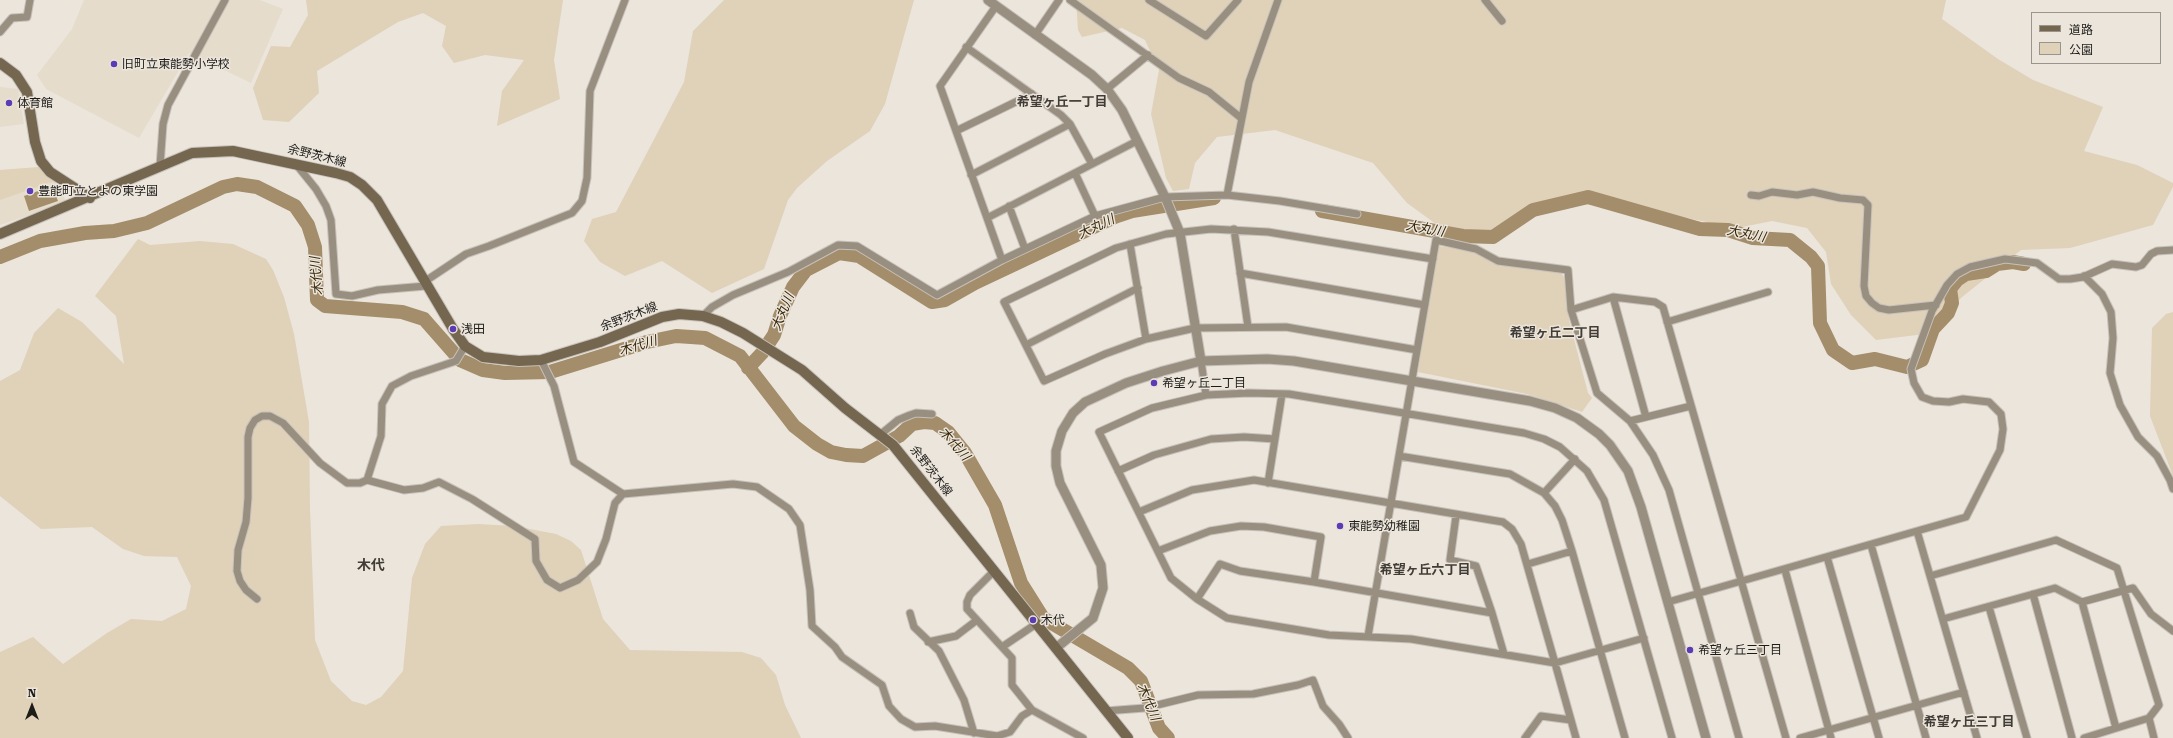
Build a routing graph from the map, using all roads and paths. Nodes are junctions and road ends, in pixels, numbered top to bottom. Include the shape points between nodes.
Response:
1 (30, 0) edge
2 (225, 0) edge
3 (626, 0) edge
4 (988, 0) edge
5 (1059, 0) edge
6 (1070, 0) edge
7 (1149, 0) edge
8 (1238, 0) edge
9 (1278, 0) edge
10 (1485, 0) edge
11 (996, 6) junction
12 (1502, 21) dead end
13 (0, 32) edge
14 (1035, 35) junction
15 (966, 47) junction
16 (1148, 55) junction
17 (0, 63) edge
18 (1107, 89) junction
19 (1032, 94) junction
20 (1241, 118) junction
21 (1070, 124) junction
22 (956, 131) junction
23 (1137, 141) junction
24 (295, 163) junction
25 (1092, 164) junction
26 (160, 166) junction
27 (1075, 173) junction
28 (971, 175) junction
29 (1227, 195) junction
30 (1751, 195) dead end
31 (90, 198) junction
32 (1167, 202) junction
33 (1009, 206) junction
34 (1357, 214) dead end
35 (1095, 216) junction
36 (987, 218) junction
37 (1234, 229) junction
38 (1180, 233) junction
39 (0, 234) edge
40 (1130, 244) junction
41 (1025, 249) junction
42 (2173, 250) edge
43 (1433, 259) junction
44 (1002, 260) junction
45 (1240, 273) junction
46 (2084, 276) junction
47 (425, 284) junction
48 (1138, 288) junction
49 (1768, 292) dead end
50 (1613, 297) junction
51 (1425, 305) junction
52 (1936, 305) junction
53 (1571, 310) junction
54 (703, 316) junction
55 (1667, 322) junction
56 (1248, 327) junction
57 (1196, 328) junction
58 (1146, 339) junction
59 (1026, 345) junction
60 (465, 346) junction
61 (1417, 350) junction
62 (541, 360) junction
63 (1201, 361) junction
64 (1412, 381) junction
65 (1282, 394) junction
66 (1206, 396) junction
67 (1691, 406) junction
68 (932, 414) dead end
69 (1406, 414) junction
70 (1646, 417) junction
71 (1630, 421) junction
72 (883, 435) junction
73 (1275, 438) junction
74 (1399, 456) junction
75 (1575, 459) junction
76 (1118, 471) junction
77 (366, 480) junction
78 (1268, 483) junction
79 (2173, 489) edge
80 (1544, 493) junction
81 (622, 494) junction
82 (1391, 503) junction
83 (1139, 512) junction
84 (1456, 516) junction
85 (1917, 531) junction
86 (1871, 544) junction
87 (1572, 551) junction
88 (1158, 552) junction
89 (1827, 557) junction
90 (1528, 564) junction
91 (1785, 570) junction
92 (994, 572) junction
93 (1930, 576) junction
94 (1741, 581) junction
95 (1314, 582) junction
96 (2124, 591) junction
97 (1375, 592) junction
98 (1698, 594) junction
99 (2033, 594) junction
100 (257, 599) dead end
101 (1197, 599) junction
102 (1668, 602) junction
103 (2082, 602) junction
104 (1989, 607) junction
105 (910, 613) dead end
106 (1492, 613) junction
107 (977, 620) junction
108 (1943, 620) junction
109 (1036, 624) junction
110 (2173, 631) edge
111 (1368, 636) junction
112 (1644, 638) junction
113 (928, 642) junction
114 (1058, 646) junction
115 (1002, 647) junction
116 (1599, 650) junction
117 (1504, 654) junction
118 (1555, 663) junction
119 (1964, 692) junction
120 (1917, 705) junction
121 (1032, 710) junction
122 (1105, 711) junction
123 (1873, 718) junction
124 (2149, 718) junction
125 (1571, 720) junction
126 (2116, 728) junction
127 (1829, 730) junction
128 (974, 733) junction
129 (1082, 738) edge
130 (1128, 738) edge
131 (1348, 738) edge
132 (1525, 738) edge
133 (1576, 738) edge
134 (1625, 738) edge
135 (1672, 738) edge
136 (1706, 738) edge
137 (1739, 738) edge
138 (1786, 738) edge
139 (1800, 738) edge
140 (1832, 738) edge
141 (1879, 738) edge
142 (1926, 738) edge
143 (1977, 738) edge
144 (2027, 738) edge
145 (2072, 738) edge
146 (2084, 738) edge
147 (2154, 738) edge

1 - 13 street via 26,17 12,18
2 - 26 street via 168,105 163,124
3 - 47 street via 590,91 586,178 582,201 572,213 466,254
4 - 11 street
5 - 14 street
6 - 16 street
7 - 8 street via 1206,36
9 - 20 street via 1258,51
10 - 12 street
11 - 14 street
11 - 15 street
14 - 18 street via 1092,75
15 - 19 street
15 - 22 street via 940,86
16 - 18 street
16 - 20 street via 1179,78 1209,92
17 - 31 main road via 16,75 27,92 35,142 41,161 50,172
18 - 23 street via 1122,110
19 - 21 street
19 - 22 street
20 - 29 street
21 - 25 street
21 - 28 street
22 - 28 street
23 - 25 street
23 - 32 street
24 - 26 main road, 余野茨木線 via 233,150 213,150 192,153
24 - 47 main road, 余野茨木線 via 350,177 362,185 377,200
24 - 47 street via 316,189 331,220 336,294 352,296
25 - 27 street
26 - 31 main road, 余野茨木線
27 - 33 street
27 - 35 street
28 - 36 street
29 - 32 street
29 - 34 street
30 - 52 street via 1759,196 1772,192 1797,195 1813,192 1863,200 1868,205 1864,286 1866,296 1879,308 1889,310
31 - 39 main road, 余野茨木線
32 - 35 street
32 - 38 street
33 - 36 street
33 - 41 street
35 - 41 street
36 - 44 street
37 - 38 street
37 - 43 street via 1268,232
37 - 45 street
38 - 40 street
38 - 57 street
40 - 48 street
40 - 59 street via 1116,248 1004,302
41 - 44 street
42 - 46 street via 2151,254 2142,266 2112,264
43 - 51 street
43 - 53 street via 1436,240 1476,249 1498,261 1568,270
44 - 54 street via 937,295 857,246 838,245 788,272 733,295 712,307
45 - 51 street
45 - 56 street
46 - 52 street via 2059,279 2037,263 2005,259 1970,267 1957,274 1947,285
46 - 79 street via 2102,294 2111,312 2113,338 2110,373 2120,405 2138,437 2157,456
47 - 60 main road, 余野茨木線
48 - 58 street
48 - 59 street
49 - 55 street
50 - 53 street
50 - 55 street via 1655,302 1662,307
50 - 70 street
51 - 61 street
52 - 85 street via 1911,367 1914,384 1922,397 1933,401 1949,402 1963,399 1989,402 2001,414 2003,429 2000,450 1966,517
53 - 71 street via 1597,393
54 - 62 main road, 余野茨木線 via 679,314 662,317 600,342
54 - 72 main road, 余野茨木線 via 721,322 802,370 844,408
55 - 67 street
56 - 57 street
56 - 61 street via 1293,328
57 - 58 street
57 - 63 street
58 - 59 street via 1044,381
60 - 62 main road, 余野茨木線 via 482,357 500,360
60 - 77 street via 456,361 411,376 392,386 382,404 381,436
61 - 64 street
62 - 81 street via 554,386 574,462
63 - 64 street via 1294,361
63 - 66 street
63 - 114 street via 1126,383 1085,402 1073,413 1062,431 1056,451 1060,483 1095,553 1103,576 1103,588 1093,618
64 - 69 street
64 - 102 street via 1530,401 1555,408 1577,418 1599,434 1628,471
65 - 66 street
65 - 69 street
65 - 73 street
66 - 76 street via 1152,408 1099,432
67 - 70 street
67 - 94 street
68 - 72 street via 916,413 898,420
69 - 74 street
69 - 75 street via 1538,437 1560,447
70 - 71 street
71 - 98 street via 1653,455 1669,490
72 - 92 main road, 余野茨木線
73 - 76 street via 1211,439 1154,455
73 - 78 street
74 - 80 street via 1510,474
74 - 82 street
75 - 80 street
75 - 112 street via 1595,482 1604,500
76 - 83 street
77 - 81 street via 404,490 423,488 439,482 472,500 535,539 536,561 547,580 560,588 578,580 597,562 616,502
77 - 100 street via 360,483 347,483 320,463 283,423 270,416 262,416 255,420 248,437 248,498 246,522 238,550 237,570 246,590
78 - 82 street
78 - 83 street via 1254,480 1192,490
80 - 87 street via 1562,520
81 - 128 street via 733,484 757,487 789,509 800,525 810,590 812,626 842,657 882,685 889,706 902,719 915,727 935,726
82 - 84 street
82 - 97 street
83 - 88 street
84 - 90 street via 1503,522 1516,535
84 - 106 street via 1450,560 1476,566
85 - 86 street
85 - 93 street
86 - 89 street
86 - 120 street
87 - 90 street
87 - 116 street
88 - 95 street via 1210,531 1241,526 1264,527 1321,537
88 - 101 street via 1171,578
89 - 91 street
89 - 123 street
90 - 118 street
91 - 94 street
91 - 127 street
92 - 107 street via 970,595 967,602 967,609
92 - 109 main road, 余野茨木線
93 - 96 street via 2056,540 2117,568
93 - 108 street
94 - 98 street
94 - 138 street
95 - 97 street
95 - 101 street via 1240,571 1220,564
96 - 103 street
96 - 110 street via 2133,588 2151,614
96 - 124 street via 2159,705
97 - 106 street
97 - 111 street
98 - 102 street
98 - 137 street
99 - 103 street via 2055,588
99 - 104 street
99 - 145 street
101 - 111 street via 1227,618 1329,635
102 - 136 street
103 - 126 street
104 - 108 street
104 - 144 street
105 - 113 street via 914,627
106 - 117 street
107 - 113 street via 956,636
107 - 115 street
108 - 119 street
109 - 114 main road, 余野茨木線
109 - 115 street
111 - 117 street via 1411,639
112 - 116 street
112 - 135 street
113 - 128 street via 939,651 952,676 964,700
114 - 122 main road, 余野茨木線
115 - 121 street via 1012,658 1012,685
116 - 118 street
116 - 134 street
117 - 118 street
118 - 125 street
119 - 120 street
119 - 143 street
120 - 123 street
120 - 142 street
121 - 128 street via 1022,716 1010,732 997,736
121 - 129 street
122 - 130 main road, 余野茨木線
122 - 131 street via 1146,708 1198,695 1253,694 1298,686 1313,680 1323,706
123 - 127 street
123 - 141 street
124 - 126 street
124 - 147 street
125 - 132 street via 1540,716
125 - 133 street
126 - 146 street
127 - 139 street
127 - 140 street

